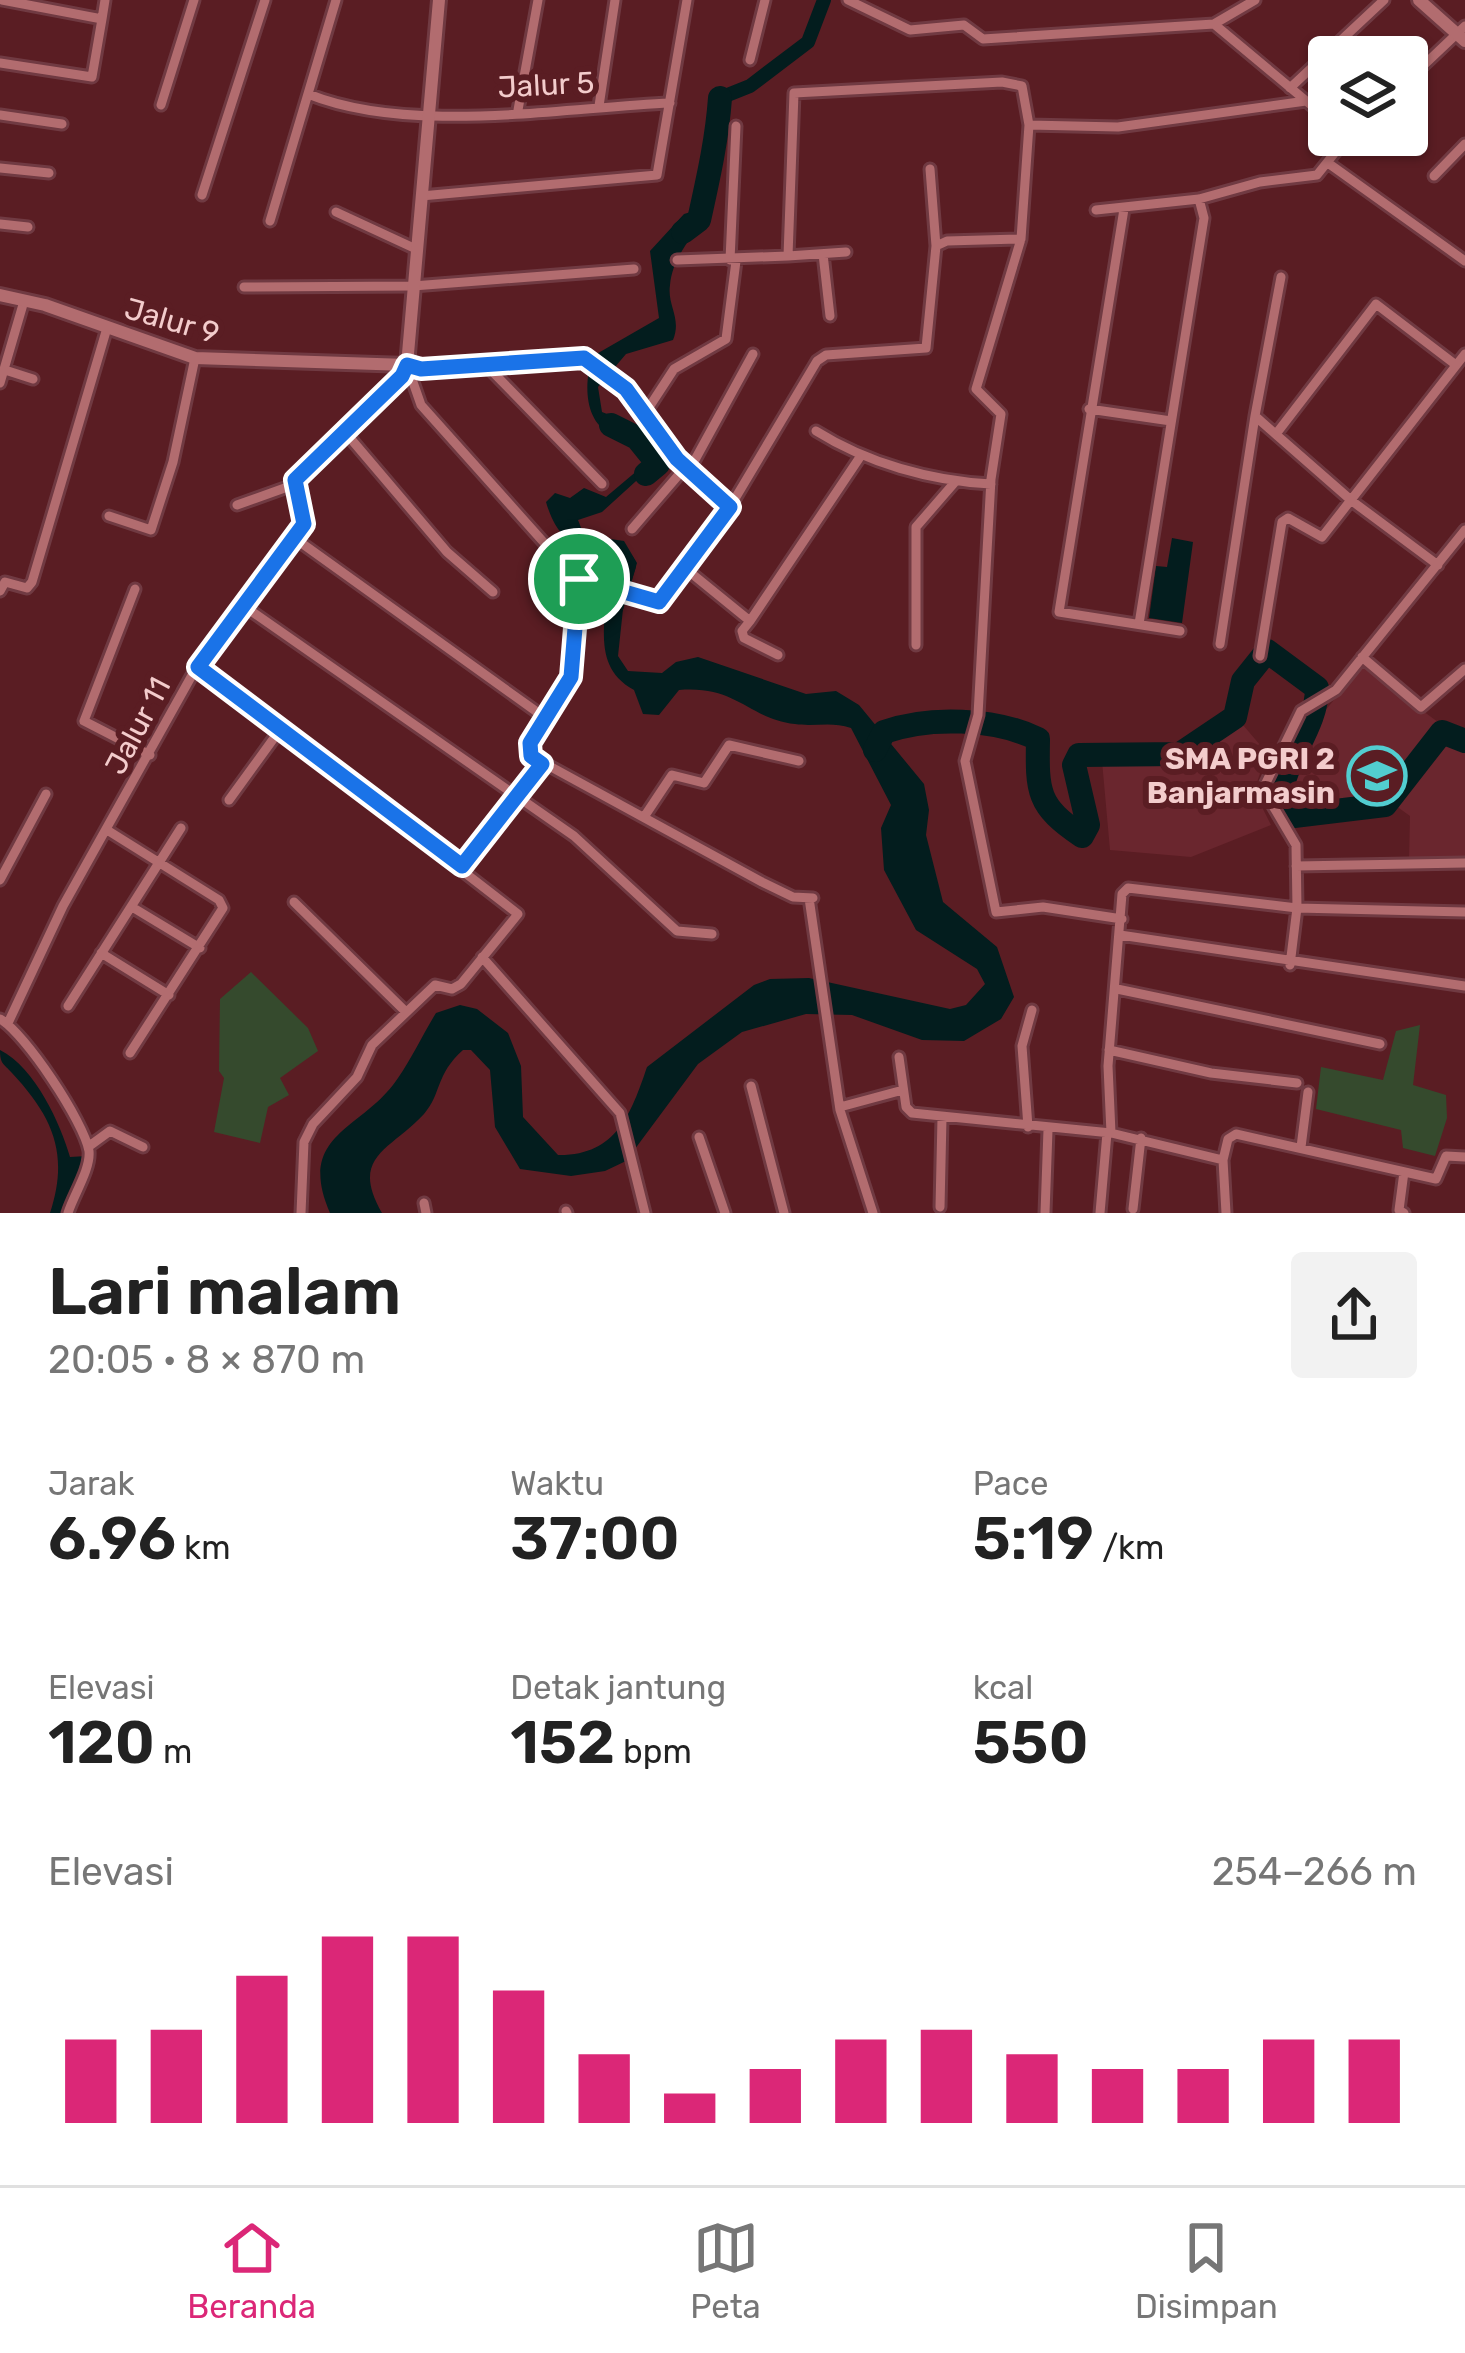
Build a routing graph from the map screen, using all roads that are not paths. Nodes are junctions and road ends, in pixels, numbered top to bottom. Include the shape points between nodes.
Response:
1 (2, 0) edge
2 (105, 0) edge
3 (194, 0) edge
4 (265, 0) edge
5 (336, 0) edge
6 (439, 0) edge
7 (538, 0) edge
8 (615, 0) edge
9 (687, 0) edge
10 (765, 0) edge
11 (848, 0) edge
12 (1255, 0) edge
13 (1384, 0) edge
14 (1419, 0) edge
15 (102, 19) junction
16 (1214, 25) junction
17 (1462, 34) edge
18 (750, 60) dead end
19 (0, 63) edge
20 (1428, 63) edge
21 (1290, 88) junction
22 (308, 94) junction
23 (1306, 101) joint
24 (670, 103) junction
25 (161, 105) dead end
26 (598, 106) junction
27 (518, 110) junction
28 (0, 115) edge
29 (426, 118) junction
30 (62, 124) dead end
31 (1029, 125) junction
32 (736, 126) dead end
33 (1465, 144) edge
34 (1333, 156) edge
35 (1328, 163) junction
36 (0, 168) edge
37 (930, 169) dead end
38 (49, 173) dead end
39 (1434, 176) dead end
40 (202, 196) dead end
41 (421, 196) junction
42 (1199, 199) junction
43 (1124, 208) junction
44 (1096, 210) dead end
45 (336, 212) dead end
46 (270, 221) dead end
47 (0, 224) edge
48 (28, 227) dead end
49 (1021, 239) junction
50 (936, 246) junction
51 (416, 248) junction
52 (846, 252) dead end
53 (824, 254) junction
54 (788, 256) junction
55 (676, 260) dead end
56 (733, 261) junction
57 (1465, 261) edge
58 (634, 269) dead end
59 (1281, 278) dead end
60 (413, 286) junction
61 (244, 287) dead end
62 (0, 295) edge
63 (24, 301) junction
64 (830, 316) dead end
65 (106, 328) junction
66 (753, 354) dead end
67 (1465, 354) edge
68 (195, 358) junction
69 (485, 364) junction
70 (407, 365) junction
71 (1456, 365) junction
72 (5, 370) junction
73 (33, 379) dead end
74 (0, 383) edge
75 (1089, 409) junction
76 (644, 415) junction
77 (1256, 416) junction
78 (1171, 422) junction
79 (816, 431) dead end
80 (345, 432) junction
81 (1276, 434) junction
82 (860, 457) dead end
83 (689, 465) junction
84 (955, 482) junction
85 (602, 484) dead end
86 (991, 484) junction
87 (293, 485) junction
88 (1352, 500) junction
89 (237, 505) dead end
90 (730, 507) junction
91 (110, 516) dead end
92 (632, 529) dead end
93 (1465, 530) edge
94 (293, 537) junction
95 (1438, 565) junction
96 (689, 569) junction
97 (579, 579) junction
98 (135, 589) dead end
99 (0, 591) edge
100 (494, 592) dead end
101 (241, 604) junction
102 (751, 621) junction
103 (1139, 624) junction
104 (1180, 631) dead end
105 (1220, 644) dead end
106 (916, 646) dead end
107 (778, 655) dead end
108 (1260, 656) dead end
109 (1362, 657) junction
110 (198, 667) junction
111 (1465, 669) edge
112 (544, 717) junction
113 (282, 727) junction
114 (150, 755) junction
115 (799, 761) dead end
116 (542, 764) junction
117 (46, 794) dead end
118 (516, 797) junction
119 (229, 800) dead end
120 (644, 817) junction
121 (181, 828) dead end
122 (107, 830) junction
123 (162, 861) junction
124 (1465, 863) edge
125 (462, 866) junction
126 (1296, 866) junction
127 (0, 880) edge
128 (294, 902) dead end
129 (132, 907) junction
130 (1298, 908) junction
131 (1465, 911) edge
132 (1122, 919) junction
133 (712, 934) dead end
134 (1120, 935) junction
135 (200, 948) junction
136 (101, 953) junction
137 (482, 957) junction
138 (1290, 964) junction
139 (1465, 986) edge
140 (1117, 988) junction
141 (169, 995) junction
142 (68, 1006) dead end
143 (1032, 1010) dead end
144 (406, 1012) junction
145 (4, 1021) edge
146 (1380, 1044) dead end
147 (1109, 1050) junction
148 (130, 1053) dead end
149 (899, 1057) dead end
150 (1297, 1083) dead end
151 (751, 1086) dead end
152 (903, 1090) junction
153 (1308, 1092) dead end
154 (840, 1107) junction
155 (942, 1118) junction
156 (1028, 1127) junction
157 (1048, 1130) junction
158 (1109, 1133) junction
159 (700, 1137) dead end
160 (1141, 1138) junction
161 (88, 1147) junction
162 (143, 1147) dead end
163 (1301, 1147) junction
164 (1465, 1157) edge
165 (1223, 1160) junction
166 (1404, 1172) junction
167 (940, 1207) dead end
168 (1133, 1209) dead end
169 (68, 1213) edge
170 (301, 1213) edge
171 (644, 1213) edge
172 (725, 1213) edge
173 (784, 1213) edge
174 (873, 1213) edge
175 (1046, 1213) edge
176 (1100, 1213) edge
177 (1226, 1213) edge
178 (1404, 1213) edge

1 - 15 street
2 - 15 street
3 - 25 street
4 - 40 street
5 - 22 street
6 - 29 street
7 - 27 street
8 - 26 street
9 - 24 street
10 - 18 street
11 - 16 street via 910,30 964,26 983,39
12 - 16 street
13 - 21 street
14 - 17 street
15 - 19 street via 92,77
16 - 21 street
17 - 20 street
21 - 23 street
22 - 29 street, Jalur 5
22 - 46 street
23 - 31 street via 1118,127
24 - 26 street, Jalur 5
24 - 41 street via 654,177
26 - 27 street, Jalur 5
27 - 29 street, Jalur 5
28 - 30 street
29 - 41 street
31 - 49 street
31 - 54 street via 1025,93 1014,82 794,93
32 - 56 street
33 - 39 street
34 - 35 street
35 - 42 street via 1317,176
35 - 57 street
36 - 38 street
37 - 50 street
41 - 51 street
42 - 43 street
42 - 78 street via 1204,218
43 - 44 street
43 - 75 street
45 - 51 street
47 - 48 street
49 - 50 street
49 - 86 street via 976,389 1001,414
50 - 90 street via 926,348 821,357
51 - 60 street
52 - 53 street
53 - 54 street
53 - 64 street
54 - 56 street
55 - 56 street
56 - 76 street via 726,339 674,368
58 - 60 street
59 - 77 street
60 - 61 street
60 - 70 street
62 - 63 street, Jalur 9
63 - 65 street, Jalur 9
63 - 72 street
65 - 68 street, Jalur 9
65 - 99 street via 34,577 25,587 5,582
66 - 83 street
67 - 71 street
68 - 70 street, Jalur 9
68 - 91 street via 152,530
69 - 70 street
69 - 76 street via 584,358
69 - 85 street
70 - 80 street
70 - 97 street via 421,405
71 - 81 street via 1376,304
71 - 88 street
72 - 73 street
72 - 74 street
75 - 78 street
75 - 103 street via 1059,612
76 - 83 street
77 - 81 street
77 - 105 street
78 - 103 street
79 - 84 street
80 - 87 street
80 - 100 street via 447,552
81 - 88 street
82 - 102 street
83 - 90 street
83 - 92 street
84 - 86 street
84 - 106 street via 916,527
86 - 132 street via 978,715 965,761 993,909
87 - 89 street
87 - 94 street via 305,518
88 - 95 street
88 - 108 street via 1322,537 1282,522
90 - 96 street
93 - 95 street
94 - 101 street, Jalur 11
94 - 112 street
95 - 109 street
96 - 97 street via 659,602
96 - 102 street
97 - 112 street via 571,677
98 - 114 street via 84,722
101 - 110 street, Jalur 11
101 - 118 street
102 - 107 street via 744,638
103 - 104 street
109 - 111 street via 1421,707
109 - 126 street via 1328,698 1304,707 1263,789 1296,845
110 - 113 street
110 - 114 street, Jalur 11
112 - 116 street via 530,743
113 - 119 street
113 - 125 street
114 - 122 street, Jalur 11
115 - 120 street via 729,745 704,783 668,779
116 - 118 street
116 - 120 street
117 - 127 street
118 - 125 street
118 - 133 street via 574,836 676,931
120 - 154 street via 762,883 811,898
121 - 123 street
122 - 123 street
122 - 145 street, Jalur 11
123 - 129 street
123 - 135 street via 222,904
124 - 126 street
125 - 137 street via 518,914
126 - 130 street
128 - 144 street
129 - 135 street
129 - 136 street
130 - 131 street
130 - 132 street via 1128,888
130 - 138 street
132 - 134 street
134 - 138 street
134 - 140 street
135 - 141 street
136 - 141 street
136 - 142 street
137 - 144 street via 456,988 435,985
137 - 171 street via 620,1113
138 - 139 street
140 - 146 street
140 - 147 street
141 - 148 street
143 - 156 street via 1022,1046
144 - 170 street via 313,1124 304,1142
145 - 161 street
147 - 150 street
147 - 158 street
149 - 152 street
151 - 173 street
152 - 154 street
152 - 155 street via 907,1111
153 - 163 street
154 - 174 street
155 - 156 street
155 - 167 street
156 - 157 street
157 - 158 street
157 - 175 street
158 - 160 street
158 - 176 street
159 - 172 street
160 - 165 street
160 - 168 street
161 - 162 street via 110,1131
161 - 169 street
163 - 165 street via 1236,1134
163 - 166 street
164 - 166 street via 1446,1156 1436,1178
165 - 177 street
166 - 178 street

